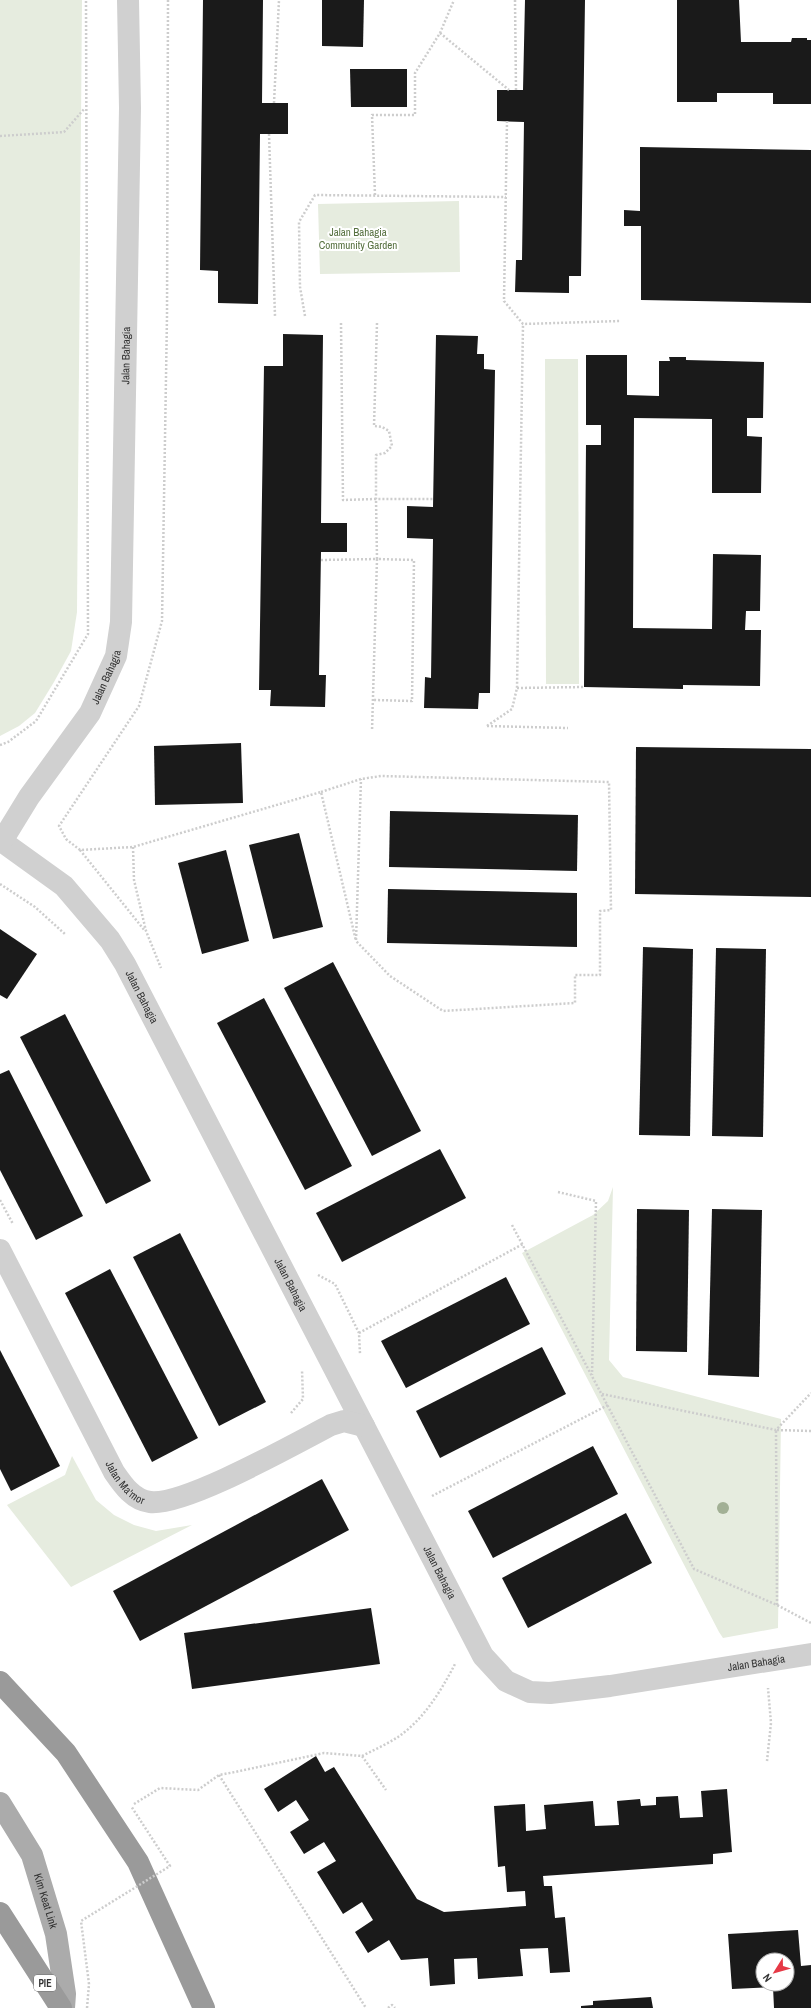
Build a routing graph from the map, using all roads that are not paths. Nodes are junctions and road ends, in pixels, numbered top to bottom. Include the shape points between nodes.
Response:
1 (128, 0) edge
2 (1, 840) edge
3 (0, 1250) edge
4 (364, 1426) junction
5 (811, 1654) edge
6 (0, 1682) edge
7 (0, 1802) edge
8 (0, 1913) edge
9 (62, 2008) edge
10 (204, 2008) edge

1 - 2 street, Jalan Bahagia via 130,108 121,622 116,656 90,713
2 - 4 street, Jalan Bahagia via 64,886 110,940 125,964
3 - 4 street, Jalan Ma'mor via 114,1472 126,1488 141,1499 166,1502 215,1483 331,1425 344,1421
4 - 5 street, Jalan Bahagia via 483,1656 506,1681 530,1692 550,1694
6 - 10 highway via 66,1753 138,1862
7 - 9 main road, Kim Keat Link via 32,1855 56,1934 65,1994
8 - 9 highway, PIE

